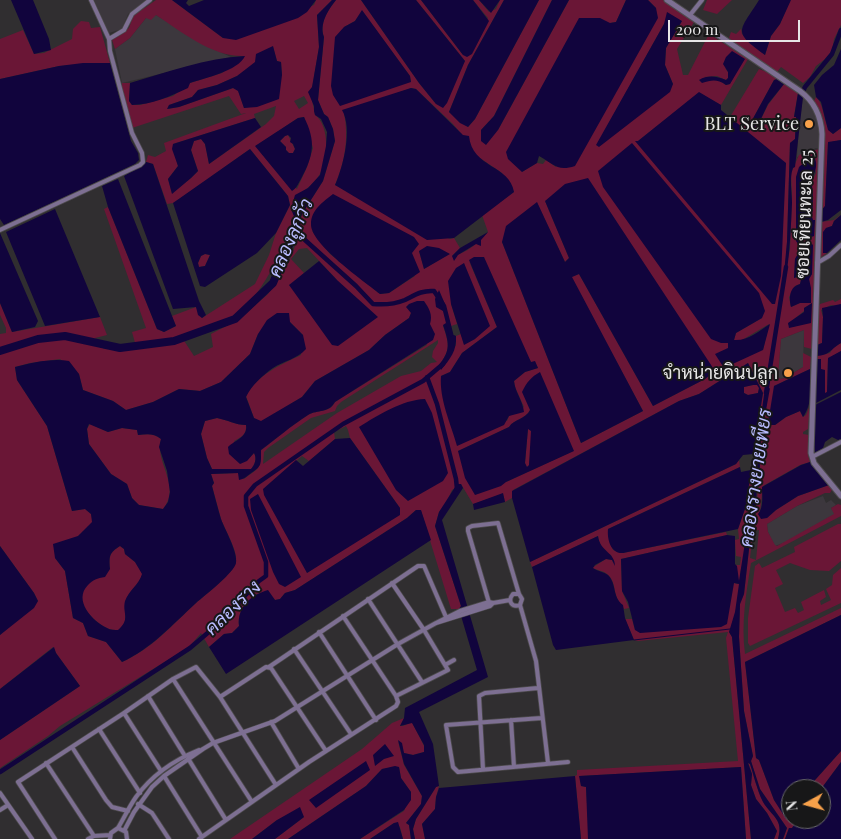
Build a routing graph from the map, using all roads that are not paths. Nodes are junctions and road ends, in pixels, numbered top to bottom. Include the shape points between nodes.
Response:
1 (91, 0) edge
2 (150, 0) edge
3 (667, 0) edge
4 (702, 0) edge
5 (693, 17) junction
6 (108, 40) junction
7 (0, 230) edge
8 (841, 244) edge
9 (817, 263) junction
10 (841, 442) edge
11 (812, 457) junction
12 (841, 496) edge
13 (392, 583) junction
14 (519, 594) junction
15 (368, 599) junction
16 (510, 600) junction
17 (491, 604) junction
18 (520, 605) junction
19 (461, 614) junction
20 (343, 616) junction
21 (446, 617) junction
22 (436, 623) junction
23 (424, 630) junction
24 (319, 632) junction
25 (398, 644) junction
26 (294, 649) junction
27 (373, 660) junction
28 (454, 660) dead end
29 (445, 665) junction
30 (268, 667) junction
31 (348, 676) junction
32 (173, 679) junction
33 (422, 682) junction
34 (538, 688) junction
35 (323, 692) junction
36 (148, 696) junction
37 (396, 696) junction
38 (220, 697) junction
39 (297, 707) junction
40 (124, 713) junction
41 (542, 718) junction
42 (376, 720) junction
43 (511, 720) junction
44 (442, 721) dead end
45 (271, 722) junction
46 (480, 722) junction
47 (446, 725) junction
48 (99, 729) junction
49 (242, 732) junction
50 (351, 734) junction
51 (213, 742) junction
52 (72, 747) junction
53 (203, 749) junction
54 (326, 751) junction
55 (185, 756) junction
56 (189, 760) junction
57 (568, 762) dead end
58 (46, 763) junction
59 (548, 763) junction
60 (514, 767) junction
61 (299, 769) junction
62 (484, 769) junction
63 (161, 771) junction
64 (164, 776) junction
65 (276, 785) junction
66 (0, 793) edge
67 (140, 793) junction
68 (0, 801) edge
69 (252, 802) junction
70 (7, 803) junction
71 (138, 804) junction
72 (0, 810) edge
73 (128, 811) junction
74 (226, 820) junction
75 (118, 828) junction
76 (124, 831) junction
77 (94, 836) junction
78 (110, 837) edge
79 (201, 838) edge
80 (32, 839) edge
81 (54, 839) edge
82 (88, 839) edge
83 (127, 839) edge
84 (170, 839) edge

1 - 6 street
2 - 6 street via 132,14 124,30
3 - 5 street, ซอยเทียนทะเล 25
4 - 5 street
5 - 9 street, ซอยเทียนทะเล 25 via 803,93 817,110 822,124
6 - 7 street via 132,133 143,162
8 - 9 street
9 - 11 street, ซอยเทียนทะเล 25
10 - 11 street
11 - 12 street
13 - 15 street
13 - 21 street via 418,566 424,566
13 - 23 street
14 - 16 street via 513,594
14 - 17 street via 498,523 472,526 468,531
14 - 18 street
15 - 20 street
15 - 25 street
16 - 17 street
16 - 18 street via 514,606
17 - 19 street
18 - 34 street via 536,661
19 - 21 street
19 - 22 street
20 - 24 street
20 - 27 street
21 - 22 street
22 - 23 street
23 - 25 street
23 - 29 street
24 - 26 street
24 - 31 street
25 - 27 street
25 - 33 street
26 - 30 street
26 - 35 street
27 - 31 street
27 - 37 street
28 - 29 street
29 - 33 street via 447,672
30 - 38 street
30 - 39 street
31 - 35 street
31 - 42 street
32 - 36 street
32 - 38 street via 196,667
32 - 51 street
33 - 37 street
34 - 41 street
34 - 46 street via 481,694 478,701
35 - 39 street
35 - 50 street
36 - 40 street
36 - 55 street
37 - 42 street via 396,706
38 - 49 street
39 - 45 street
39 - 54 street
40 - 48 street
40 - 63 street
41 - 43 street
41 - 59 street
42 - 50 street
43 - 46 street
43 - 60 street
44 - 47 street
45 - 49 street
45 - 61 street
46 - 47 street
46 - 62 street
47 - 62 street via 455,771
48 - 52 street
48 - 67 street
49 - 51 street
49 - 65 street
50 - 54 street
51 - 53 street
51 - 69 street
52 - 58 street
52 - 73 street via 112,807
53 - 55 street
53 - 56 street
54 - 61 street
55 - 63 street
56 - 64 street
56 - 74 street
57 - 59 street
58 - 77 street
58 - 81 street via 18,782
59 - 60 street
60 - 62 street
61 - 65 street
63 - 67 street
64 - 71 street
64 - 79 street
65 - 69 street
66 - 70 street
67 - 73 street
68 - 70 street
69 - 74 street
70 - 72 street
70 - 80 street
71 - 76 street
71 - 84 street via 152,814
73 - 75 street
74 - 79 street
75 - 76 street
75 - 78 street
76 - 83 street
77 - 78 street
77 - 82 street

